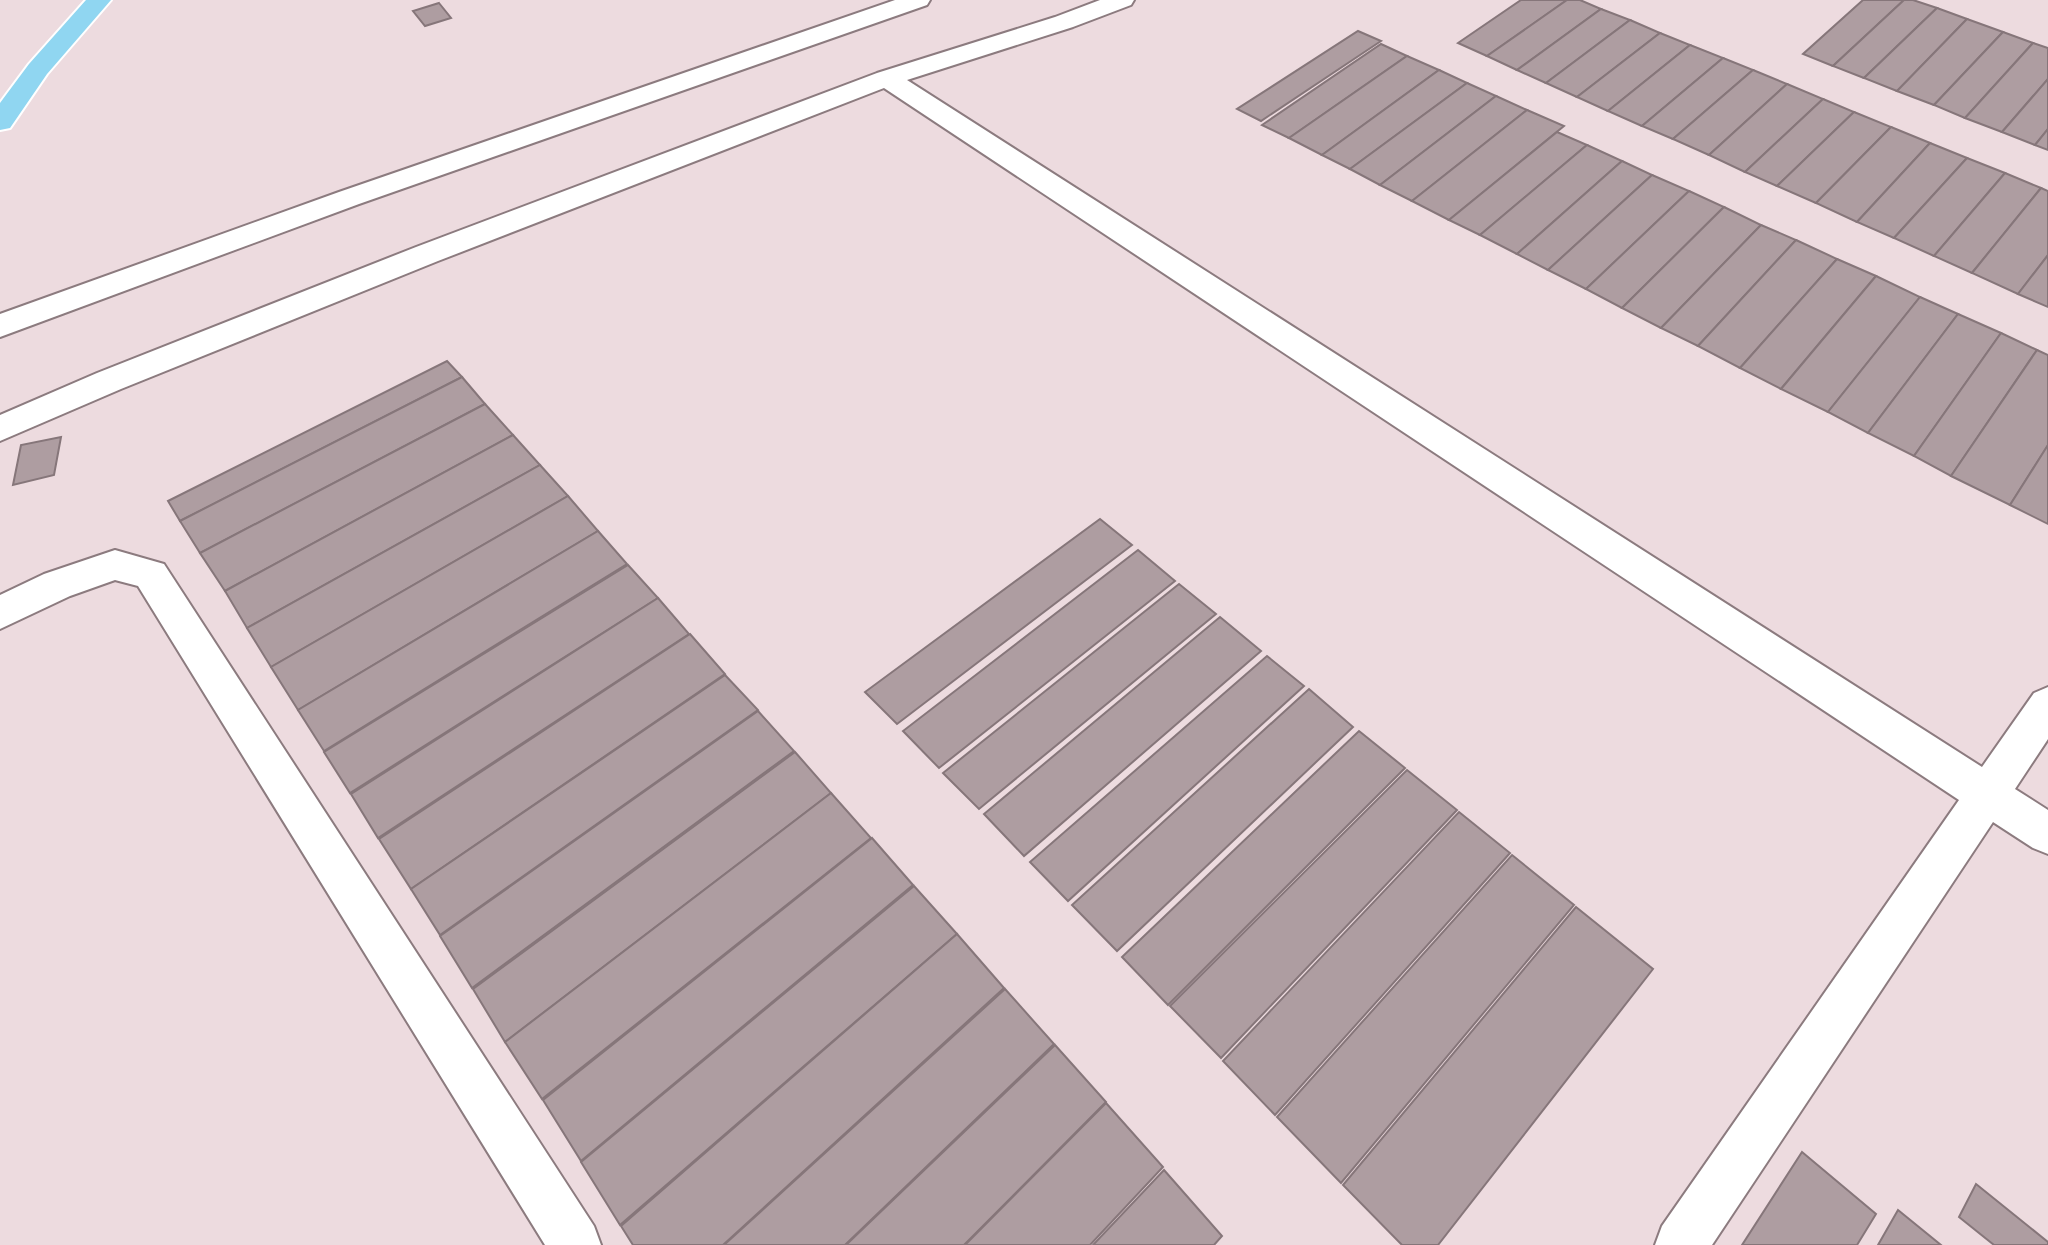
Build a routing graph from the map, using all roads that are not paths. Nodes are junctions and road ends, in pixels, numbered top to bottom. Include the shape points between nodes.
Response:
1 (99, 0) edge
2 (918, 0) edge
3 (1122, 0) edge
4 (886, 78) junction
5 (0, 122) edge
6 (0, 326) edge
7 (0, 429) edge
8 (0, 613) edge
9 (2048, 705) edge
10 (1986, 793) junction
11 (2048, 834) edge
12 (575, 1245) edge
13 (1681, 1245) edge

1 - 5 main road via 38,69
2 - 6 street via 349,198
3 - 4 street
4 - 7 street via 351,285
4 - 10 street
8 - 12 street via 57,584 116,565 151,575
9 - 10 street
10 - 11 street
10 - 13 street

